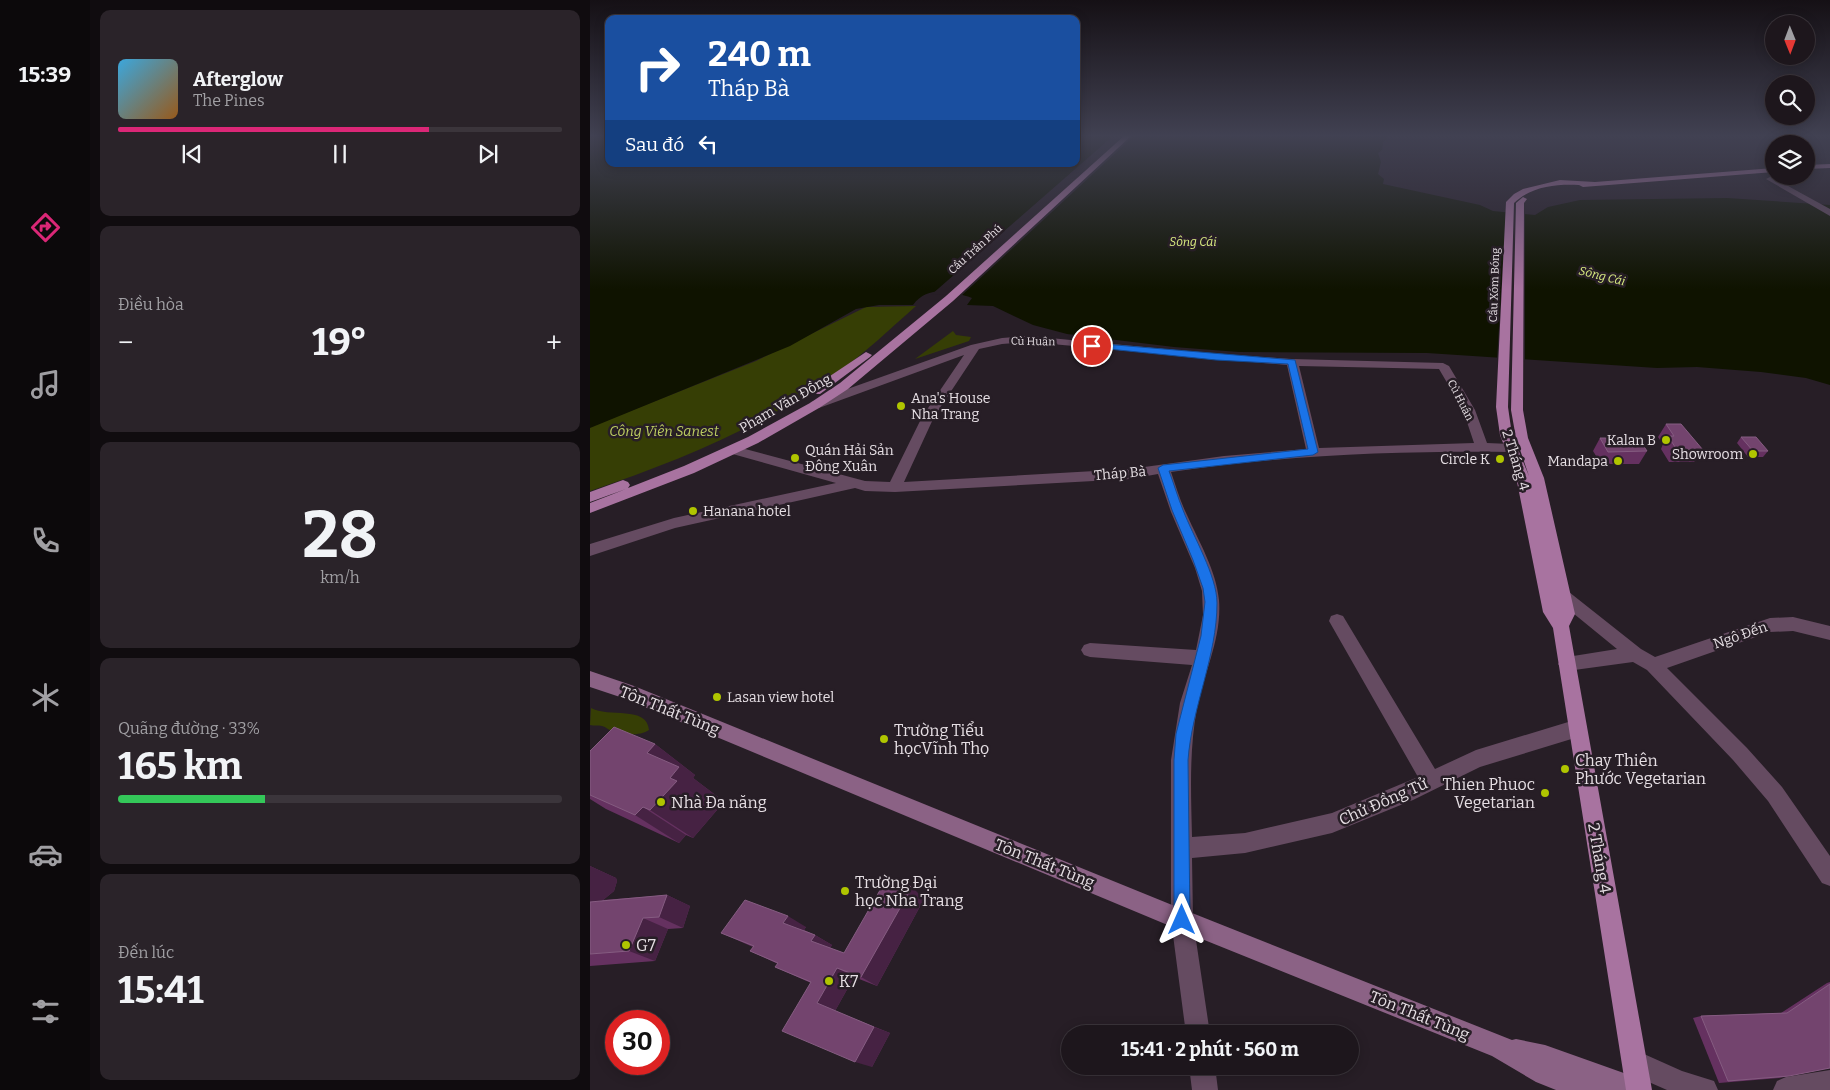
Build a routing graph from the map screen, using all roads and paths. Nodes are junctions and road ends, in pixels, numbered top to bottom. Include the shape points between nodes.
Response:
1 (1064, 187) edge
2 (1070, 187) edge
3 (1546, 187) joint
4 (1784, 187) edge
5 (1795, 187) edge
6 (1818, 200) junction
7 (1830, 204) edge
8 (1830, 208) edge
9 (1830, 213) edge
10 (942, 299) junction
11 (975, 347) junction
12 (1292, 362) junction
13 (851, 380) junction
14 (868, 386) junction
15 (812, 406) junction
16 (1509, 408) junction
17 (1482, 448) junction
18 (1510, 448) junction
19 (734, 450) junction
20 (1313, 452) junction
21 (1163, 468) junction
22 (856, 484) junction
23 (895, 487) junction
24 (590, 497) edge
25 (590, 508) edge
26 (590, 550) edge
27 (1563, 596) junction
28 (1337, 621) dead end
29 (1561, 626) junction
30 (1830, 633) edge
31 (1090, 650) dead end
32 (1635, 654) junction
33 (1202, 658) junction
34 (1567, 664) junction
35 (1653, 665) junction
36 (590, 678) edge
37 (1578, 728) junction
38 (1431, 780) junction
39 (1181, 848) junction
40 (1830, 875) edge
41 (1182, 920) junction
42 (1197, 1025) edge
43 (1500, 1047) junction
44 (1635, 1064) junction
45 (1203, 1075) edge
46 (1830, 1083) edge
47 (1205, 1090) edge
48 (1590, 1090) edge
49 (1635, 1090) edge
50 (1639, 1090) edge
51 (1705, 1090) edge
52 (1786, 1090) edge

1 - 10 main road, Cầu Trần Phú
2 - 10 main road, Cầu Trần Phú
3 - 16 main road, Cầu Xóm Bóng via 1528,195 1520,203
3 - 16 main road, Cầu Xóm Bóng via 1524,191 1510,202
4 - 9 street
5 - 6 street
6 - 7 street
6 - 8 street
10 - 13 main road, Phạm Văn Đồng
10 - 24 main road, Phạm Văn Đồng via 838,377 781,413 704,452
11 - 12 street, Cù Huân via 1029,339
11 - 14 street, Cù Huân
11 - 23 street via 928,418
12 - 17 street, Cù Huân via 1443,366 1469,410
12 - 20 street
13 - 14 street via 853,388
13 - 15 main road, Phạm Văn Đồng
14 - 15 street, Cù Huân
15 - 19 main road, Phạm Văn Đồng
16 - 18 main road, 2 Tháng 4
16 - 27 main road, 2 Tháng 4 via 1538,478
17 - 18 street, Tháp Bà
17 - 20 street, Tháp Bà
18 - 29 main road, 2 Tháng 4 via 1523,477 1551,612
19 - 22 street, Tháp Bà
19 - 25 main road, Phạm Văn Đồng
20 - 21 street, Tháp Bà
21 - 23 street, Tháp Bà via 1130,474
21 - 33 street via 1209,588 1211,602
22 - 23 street, Tháp Bà
22 - 26 street via 674,523
27 - 29 main road, 2 Tháng 4 via 1567,614
27 - 32 street
28 - 38 street
29 - 34 main road, 2 Tháng 4
30 - 35 street, Ngô Đến via 1785,622
31 - 33 street
32 - 34 street
32 - 35 street
33 - 39 street via 1183,734
34 - 37 main road, 2 Tháng 4
35 - 40 street via 1776,794
36 - 41 main road, Tôn Thất Tùng
37 - 38 street, Chử Đồng Tử via 1476,760
37 - 44 main road, 2 Tháng 4
38 - 39 street, Chử Đồng Tử via 1332,823 1246,843
39 - 41 street
41 - 42 street
41 - 43 main road, Tôn Thất Tùng
43 - 48 main road, Tôn Thất Tùng via 1545,1073
43 - 49 main road, Tôn Thất Tùng via 1545,1058
44 - 50 main road, 2 Tháng 4
44 - 51 street
45 - 47 street
46 - 52 street

